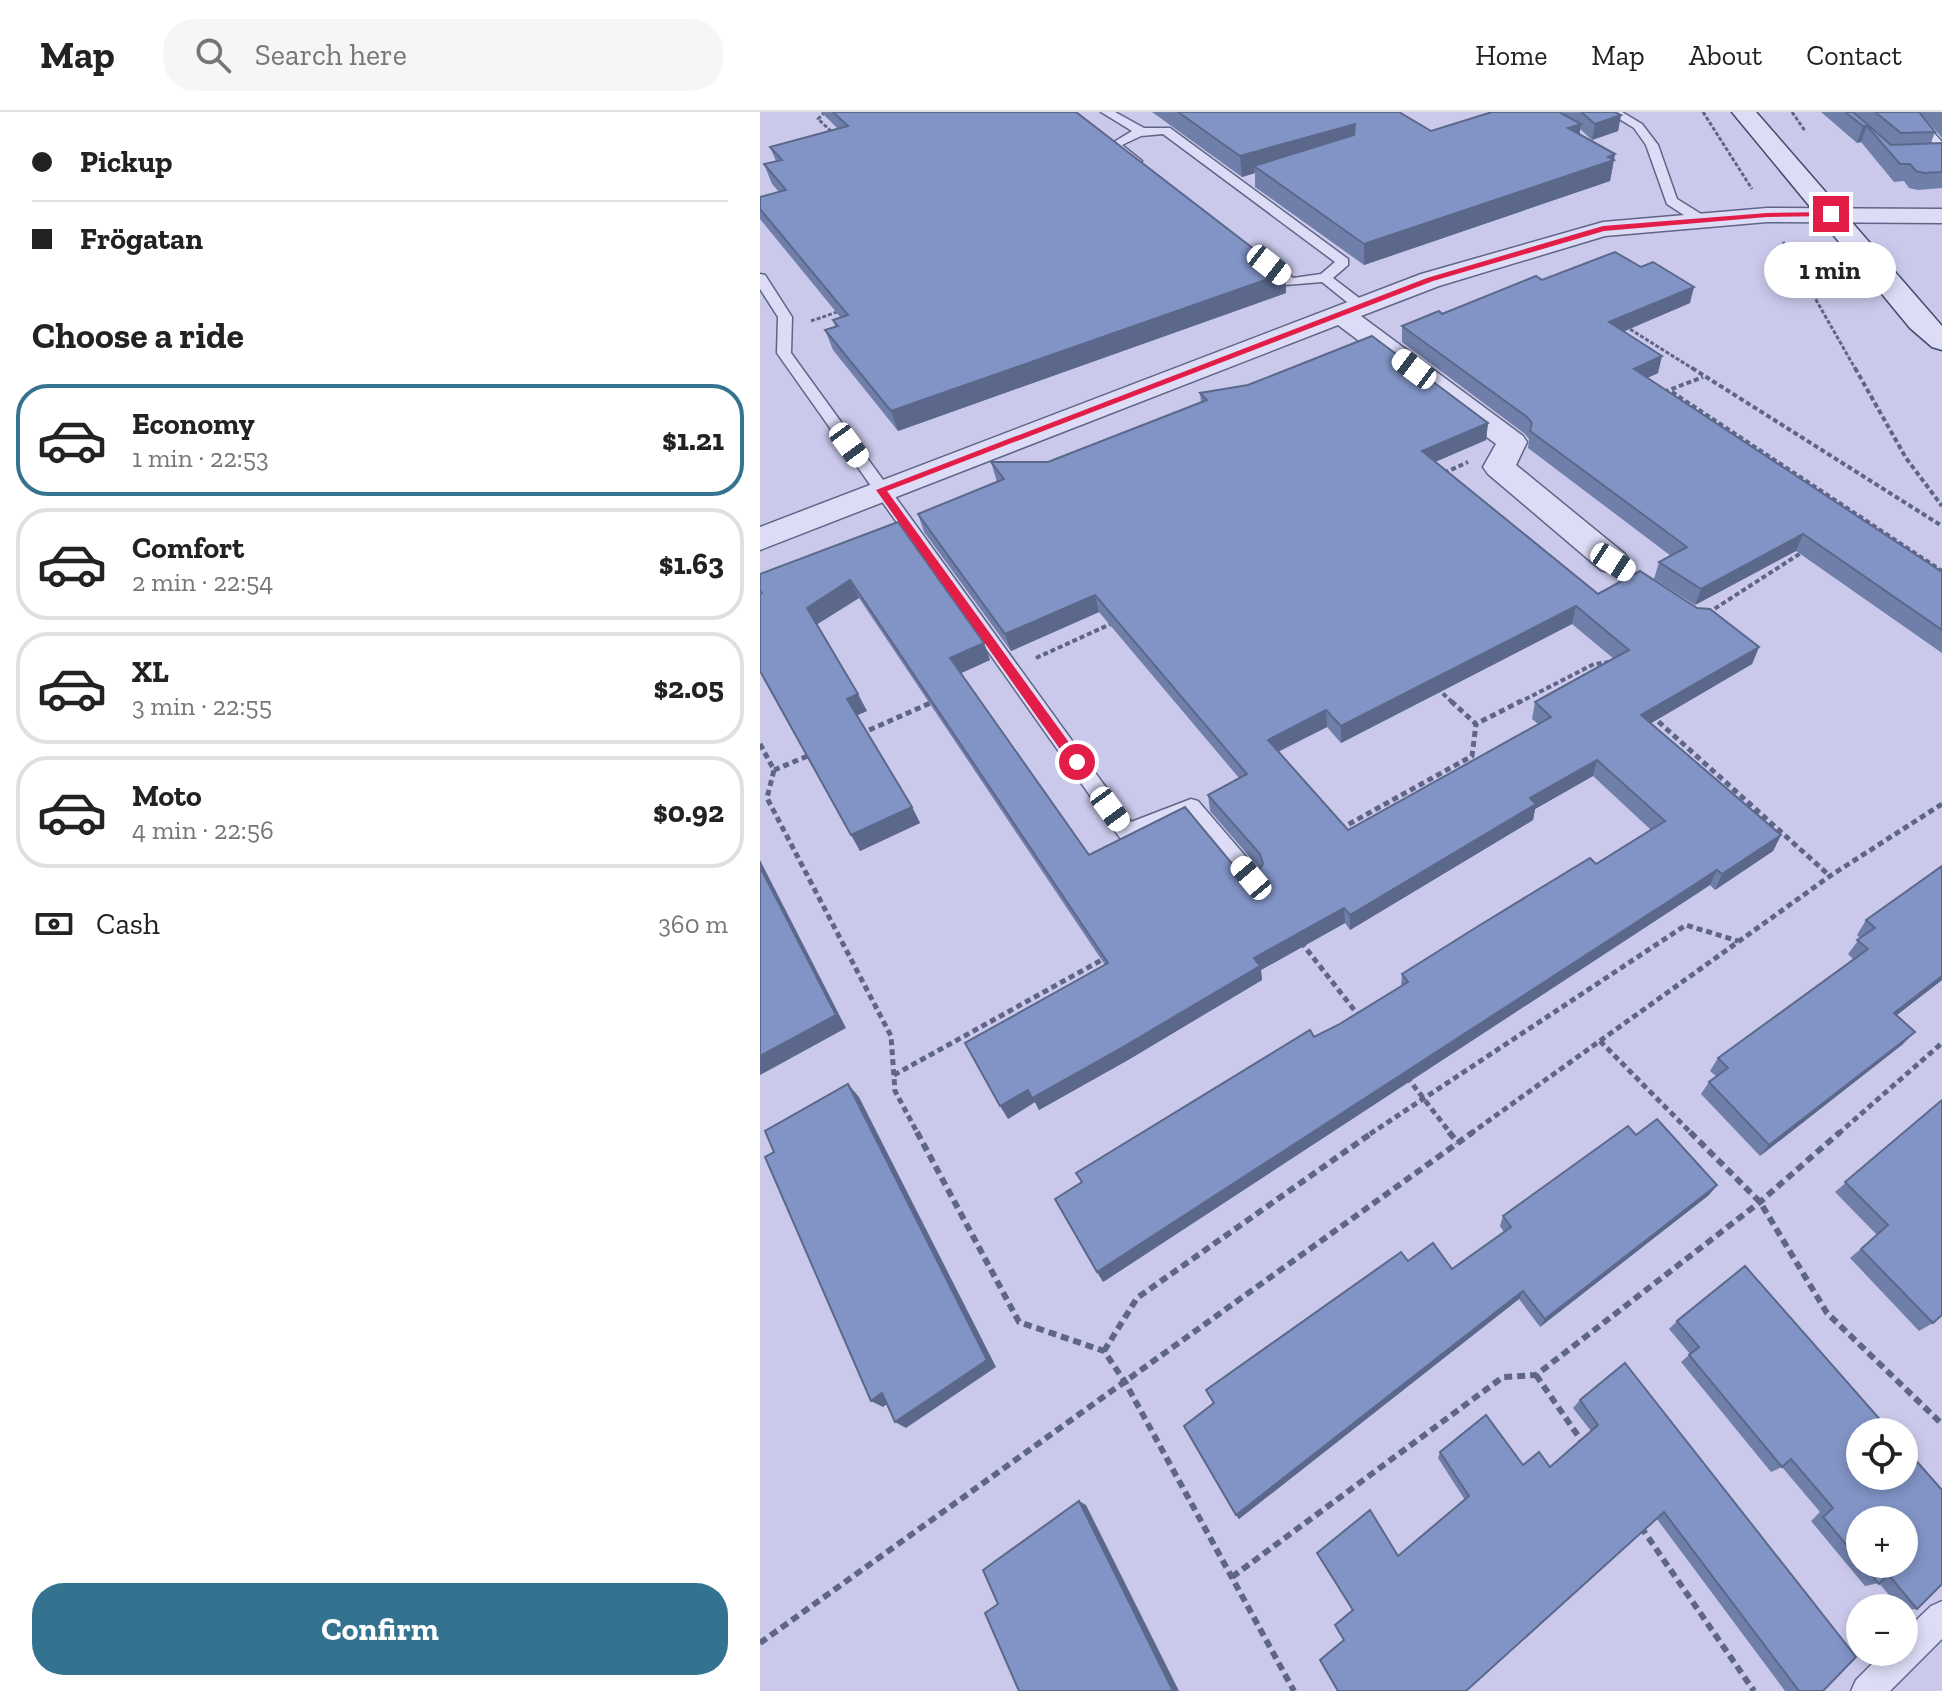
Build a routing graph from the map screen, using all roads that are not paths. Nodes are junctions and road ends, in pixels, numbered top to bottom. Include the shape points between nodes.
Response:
1 (1614, 112) edge
2 (1744, 112) edge
3 (1909, 112) edge
4 (1114, 113) edge
5 (1142, 132) junction
6 (1942, 150) edge
7 (1926, 156) edge
8 (1148, 171) edge
9 (1831, 214) junction
10 (1942, 216) edge
11 (1701, 220) junction
12 (1254, 254) edge
13 (760, 278) edge
14 (1325, 278) junction
15 (1352, 310) junction
16 (1942, 341) edge
17 (881, 490) junction
18 (760, 539) edge
19 (1619, 566) dead end
20 (1251, 878) edge
21 (1942, 1617) edge
22 (1867, 1691) edge

1 - 11 lane via 1638,126 1652,145 1671,201
2 - 9 main road
3 - 6 lane
4 - 5 lane
5 - 8 lane via 1115,145
5 - 14 lane via 1166,131 1246,183 1343,262
6 - 7 lane
9 - 10 street
9 - 11 street
9 - 16 main road via 1920,322
11 - 15 street via 1603,229 1473,266
12 - 14 lane via 1290,282
13 - 17 lane via 785,317 784,353
14 - 15 lane
15 - 17 street
15 - 19 street via 1512,442 1499,467
17 - 18 street
17 - 20 lane via 1127,832 1191,807
21 - 22 lane

